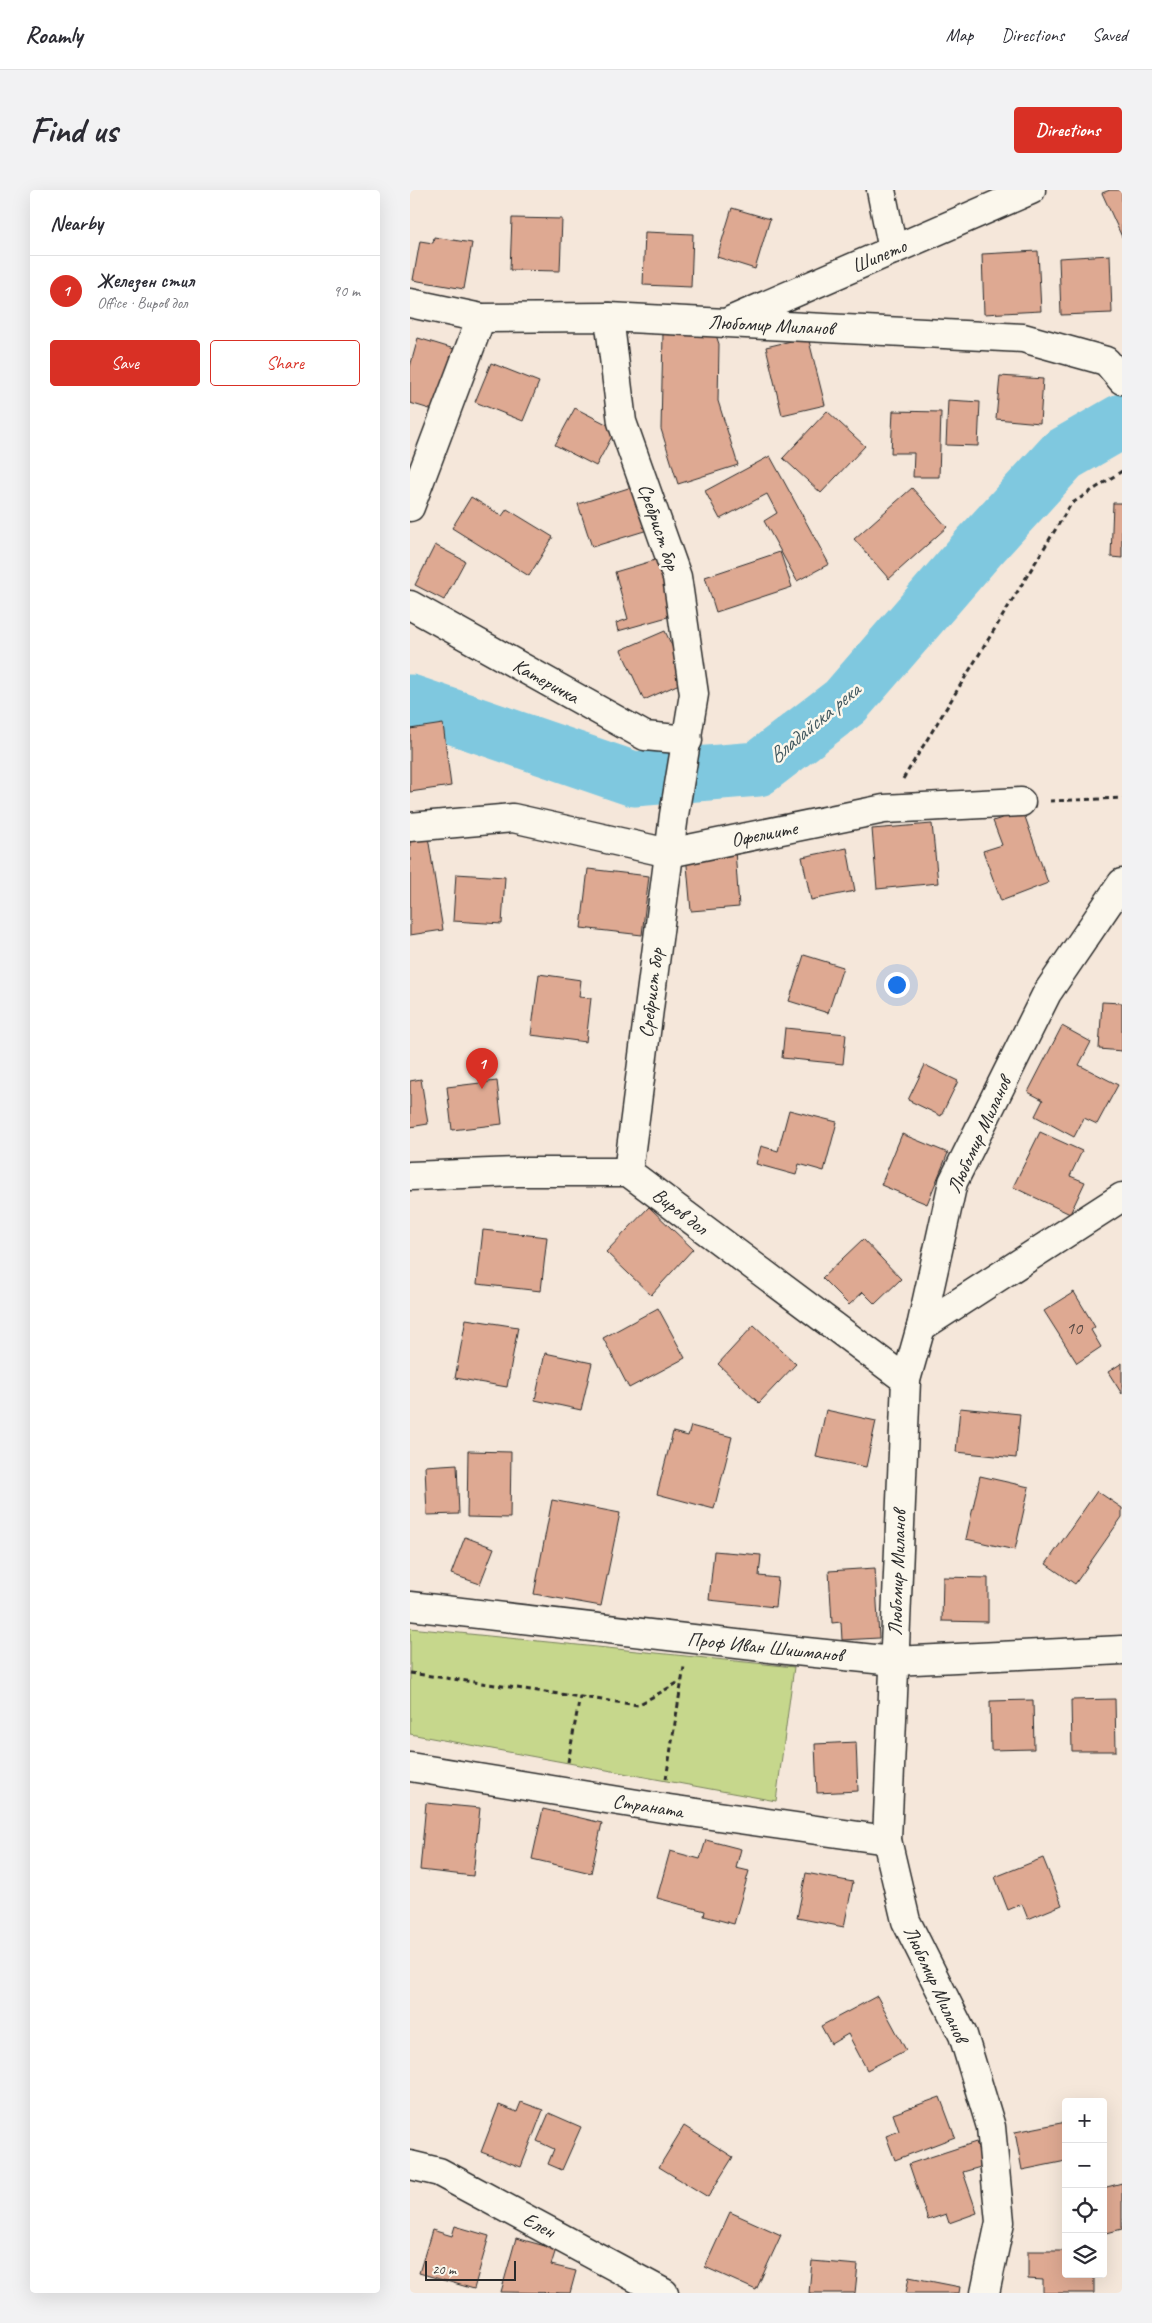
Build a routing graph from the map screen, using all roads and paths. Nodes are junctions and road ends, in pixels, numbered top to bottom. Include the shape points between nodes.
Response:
1 (881, 190) edge
2 (1031, 190) edge
3 (894, 250) junction
4 (410, 303) edge
5 (610, 317) junction
6 (482, 318) junction
7 (726, 323) junction
8 (1114, 371) edge
9 (1122, 471) edge
10 (410, 507) edge
11 (410, 605) edge
12 (688, 740) junction
13 (1122, 798) edge
14 (1021, 802) joint
15 (884, 809) junction
16 (410, 827) edge
17 (669, 853) junction
18 (1122, 883) edge
19 (628, 1172) junction
20 (410, 1176) edge
21 (1122, 1197) edge
22 (921, 1327) junction
23 (906, 1380) junction
24 (410, 1606) edge
25 (688, 1639) junction
26 (1122, 1650) edge
27 (894, 1661) junction
28 (410, 1673) edge
29 (682, 1681) junction
30 (580, 1696) junction
31 (410, 1768) edge
32 (564, 1792) junction
33 (662, 1808) junction
34 (887, 1840) junction
35 (410, 2164) edge
36 (664, 2293) edge
37 (985, 2293) edge

1 - 3 street
2 - 3 street, Шипето
3 - 7 street, Шипето
4 - 6 street, Любомир Миланов
5 - 6 street, Любомир Миланов
5 - 7 street, Любомир Миланов
5 - 12 street, Сребрист бор via 622,422 677,577 694,694
6 - 10 street
7 - 8 street, Любомир Миланов via 1023,338
9 - 15 path via 1071,504
11 - 12 street, Катеричка via 645,736
12 - 17 street, Сребрист бор
13 - 14 path
14 - 15 street, Офелиите
15 - 17 street, Офелиите
16 - 17 street, Офелиите via 513,818
17 - 19 street, Сребрист бор
18 - 22 street, Любомир Миланов via 1047,993 953,1182
19 - 20 street
19 - 23 street, Виров дол
21 - 22 street
22 - 23 street, Любомир Миланов
23 - 27 street, Любомир Миланов
24 - 25 street, Проф Иван Шишманов
25 - 27 street, Проф Иван Шишманов
25 - 29 path
26 - 27 street, Проф Иван Шишманов
27 - 34 street, Любомир Миланов
28 - 30 path
29 - 30 path via 638,1705
29 - 33 path
30 - 32 path
31 - 32 street, Страната
32 - 33 street, Страната
33 - 34 street, Страната
34 - 37 street, Любомир Миланов via 906,1920 962,2035 990,2126 1000,2222
35 - 36 street, Елен via 438,2172

